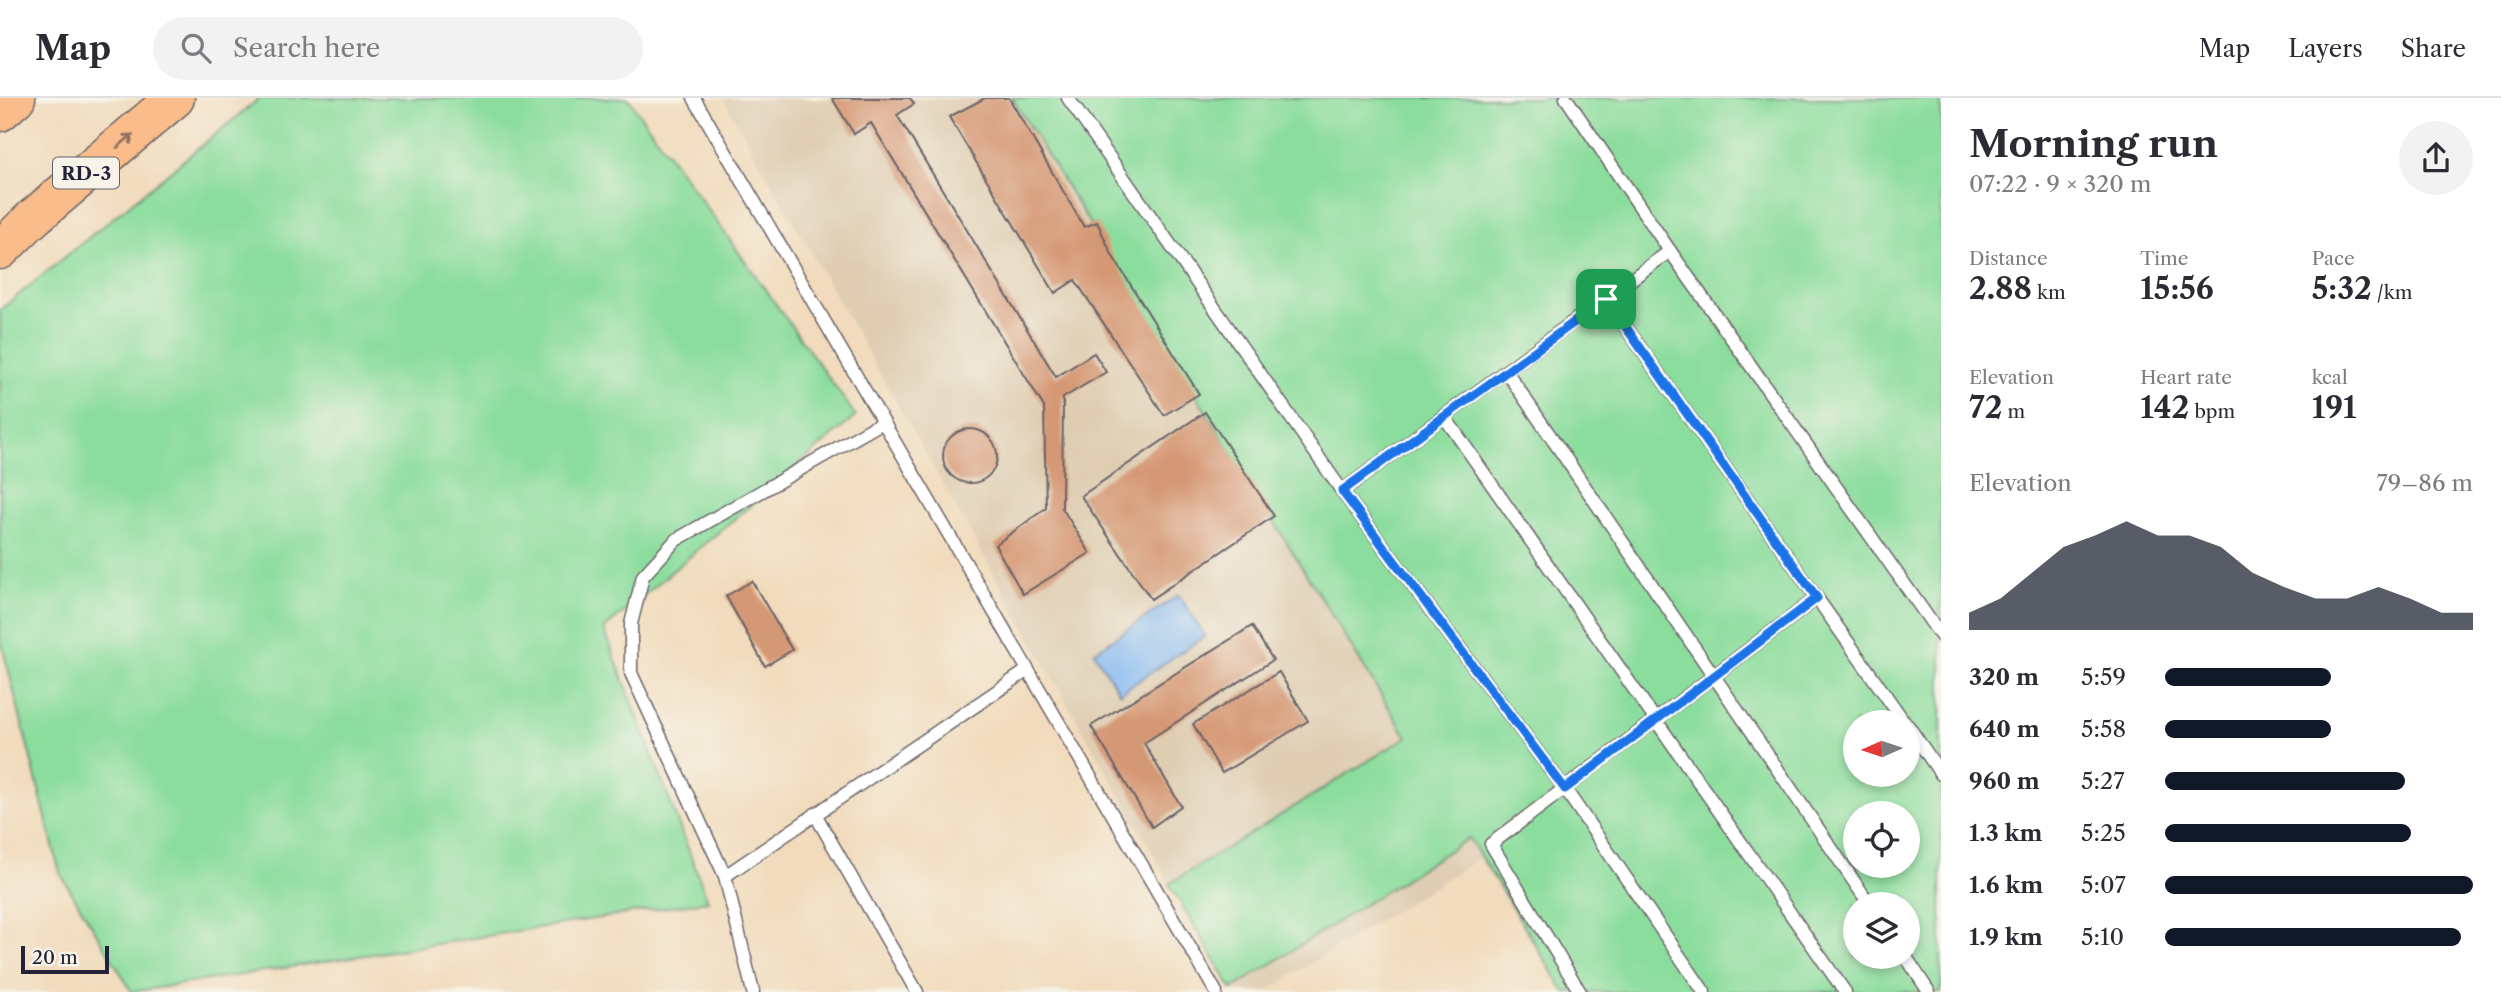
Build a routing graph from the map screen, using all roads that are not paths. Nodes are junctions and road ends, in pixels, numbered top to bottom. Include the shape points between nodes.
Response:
1 (16, 98) edge
2 (175, 98) edge
3 (694, 98) edge
4 (1068, 98) edge
5 (1566, 98) edge
6 (0, 112) edge
7 (0, 250) edge
8 (1671, 251) junction
9 (1606, 299) junction
10 (1506, 371) junction
11 (1444, 416) junction
12 (883, 422) junction
13 (1342, 491) junction
14 (1817, 598) junction
15 (1941, 636) edge
16 (1028, 670) junction
17 (1714, 676) junction
18 (1896, 710) edge
19 (1656, 720) junction
20 (1920, 744) edge
21 (1941, 774) edge
22 (1565, 789) junction
23 (815, 814) junction
24 (725, 876) junction
25 (1861, 892) edge
26 (1914, 969) edge
27 (753, 992) edge
28 (917, 992) edge
29 (1216, 992) edge
30 (1580, 992) edge
31 (1703, 992) edge
32 (1844, 992) edge
33 (1929, 992) edge

1 - 6 highway
7 -> 2 highway, RD-3
3 - 12 lane
4 - 13 lane
5 - 8 lane
8 - 9 lane
8 - 15 lane
9 - 10 lane
9 - 14 lane
10 - 11 lane
10 - 17 lane
11 - 13 lane
11 - 19 lane
12 - 16 lane
12 - 24 lane via 676,540 643,576 631,624 631,673
13 - 22 lane
14 - 17 lane
14 - 18 lane
16 - 23 lane
16 - 29 lane
17 - 19 lane
17 - 25 lane
19 - 22 lane
19 - 32 lane
20 - 21 lane
22 - 30 lane via 1491,844
22 - 31 lane
23 - 24 lane
23 - 28 lane
24 - 27 lane
26 - 33 lane

